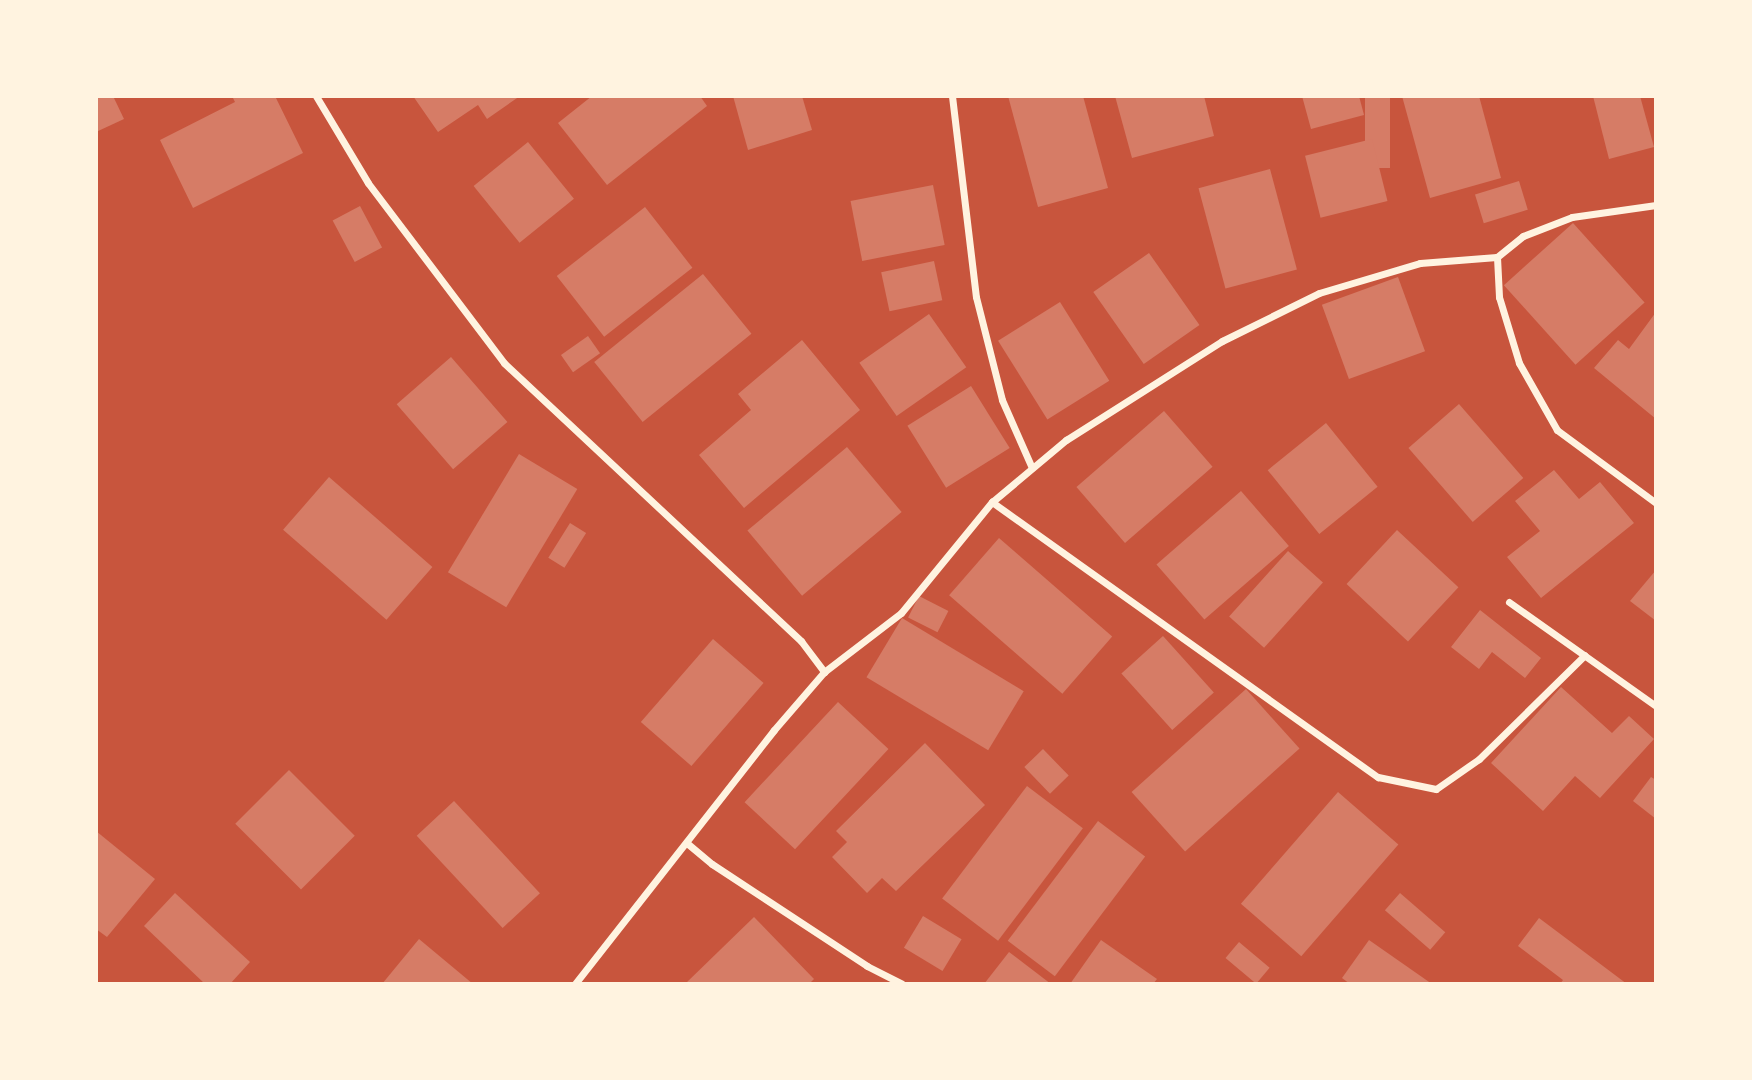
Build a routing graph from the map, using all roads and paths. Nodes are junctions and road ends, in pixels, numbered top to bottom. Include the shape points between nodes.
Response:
1 (316, 96) edge
2 (953, 96) edge
3 (1656, 205) edge
4 (1497, 257) junction
5 (1032, 468) junction
6 (992, 502) junction
7 (1656, 503) edge
8 (1509, 602) dead end
9 (1585, 655) junction
10 (824, 673) junction
11 (1656, 706) edge
12 (688, 844) junction
13 (575, 984) edge
14 (902, 984) edge

1 - 10 street via 368,183 504,363 801,641
2 - 5 street via 976,297 1002,401
3 - 4 street via 1572,217 1523,236
4 - 5 street via 1420,263 1319,293 1222,341 1066,440
4 - 7 street via 1499,297 1519,363 1558,430
5 - 6 street
6 - 9 street via 1378,777 1436,789 1479,760
6 - 10 street via 901,613
8 - 9 street
9 - 11 street
10 - 12 street via 774,730
12 - 13 street
12 - 14 street via 856,959

